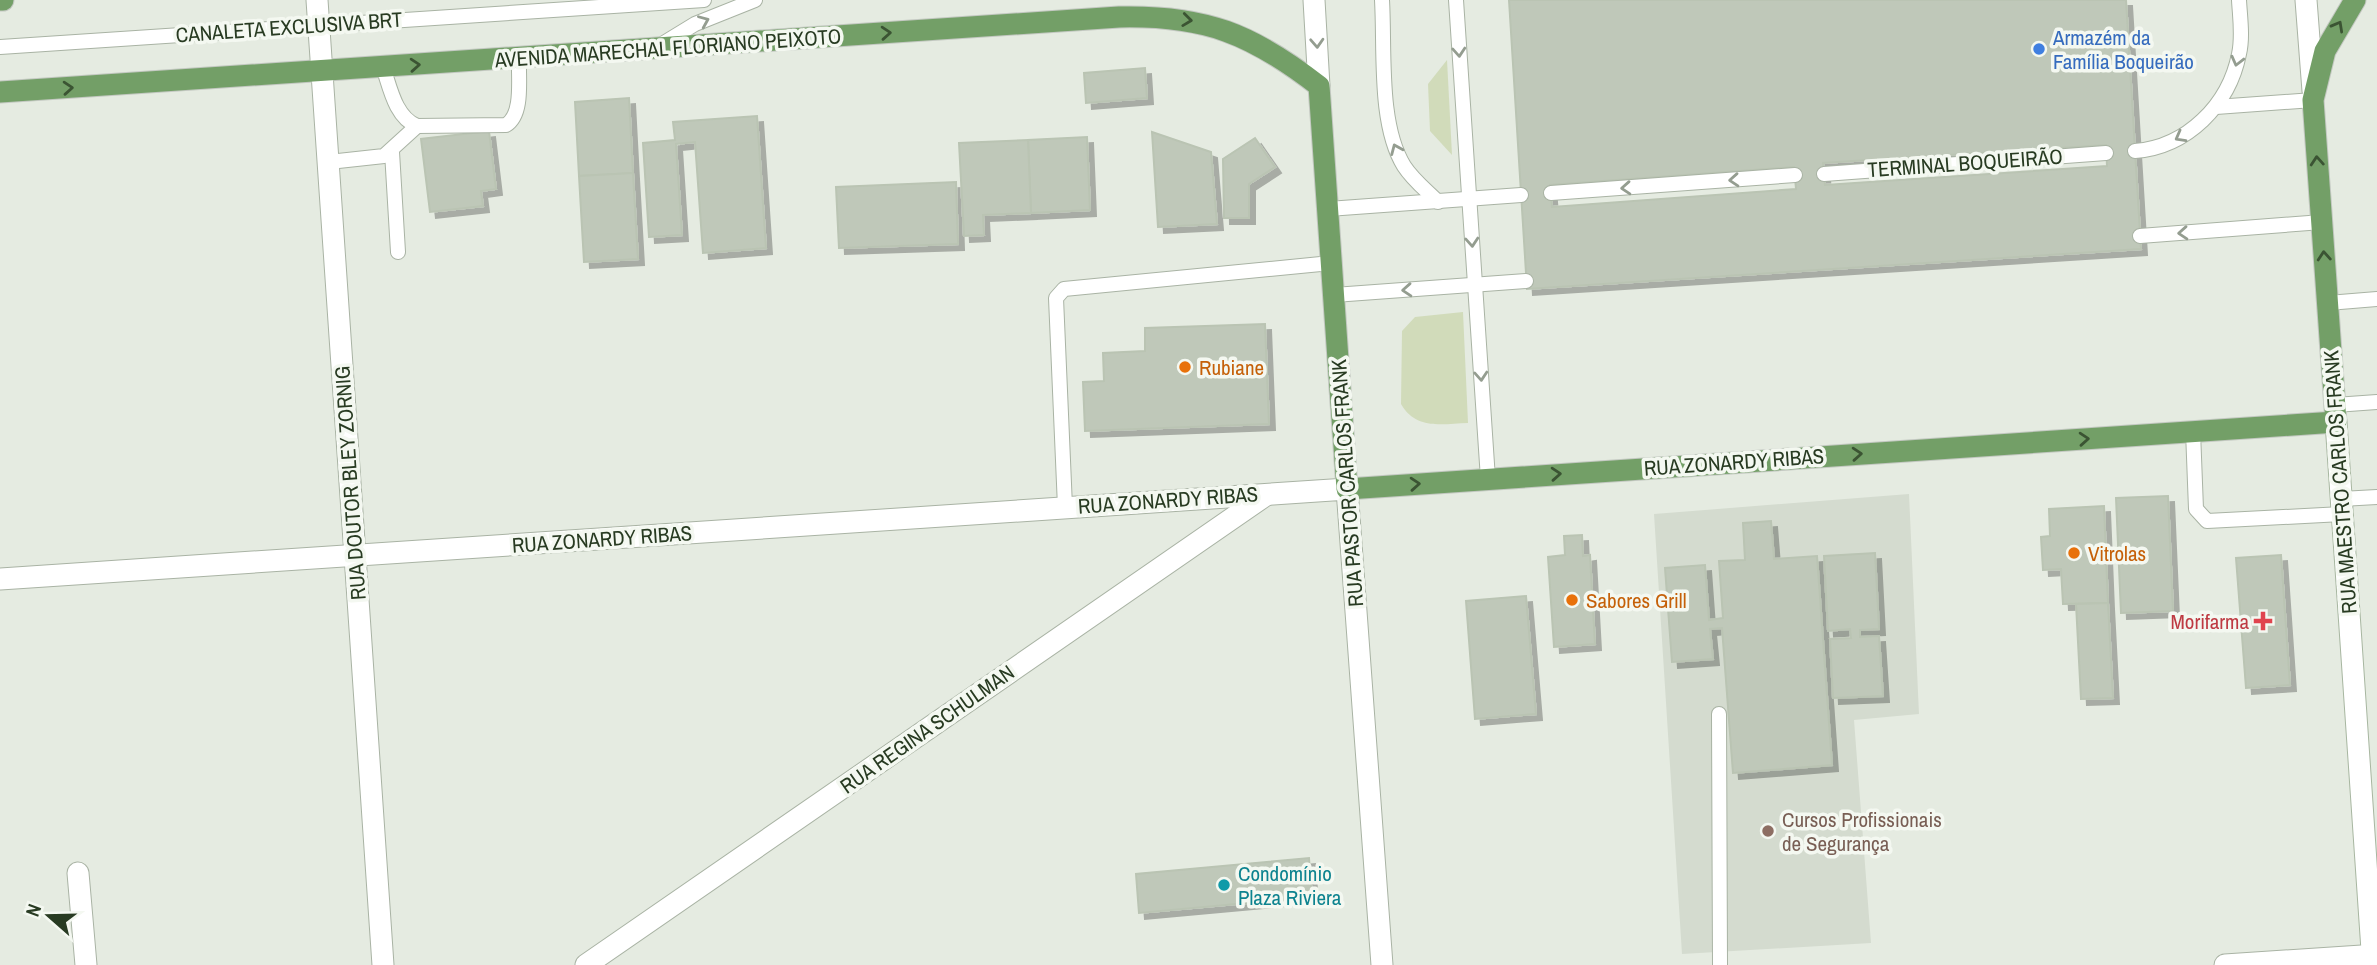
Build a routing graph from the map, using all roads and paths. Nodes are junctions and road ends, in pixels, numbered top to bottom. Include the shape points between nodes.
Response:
1 (317, 0) edge
2 (704, 0) edge
3 (755, 0) edge
4 (1314, 0) edge
5 (1382, 0) edge
6 (1456, 0) edge
7 (2306, 0) edge
8 (2355, 0) edge
9 (2238, 4) edge
10 (319, 25) junction
11 (0, 47) edge
12 (655, 49) junction
13 (519, 58) junction
14 (383, 67) junction
15 (322, 71) junction
16 (1319, 86) junction
17 (0, 92) edge
18 (2313, 100) junction
19 (2216, 107) junction
20 (416, 126) junction
21 (2135, 151) dead end
22 (392, 152) junction
23 (2106, 153) dead end
24 (328, 162) junction
25 (1824, 174) dead end
26 (1795, 176) dead end
27 (1551, 193) dead end
28 (1521, 195) dead end
29 (1469, 199) junction
30 (1438, 202) junction
31 (1328, 209) junction
32 (2322, 222) junction
33 (2140, 236) dead end
34 (398, 252) dead end
35 (1332, 262) junction
36 (1526, 281) dead end
37 (1475, 285) junction
38 (1334, 295) junction
39 (2377, 299) edge
40 (2328, 303) junction
41 (2377, 402) edge
42 (2336, 413) junction
43 (2193, 431) junction
44 (1488, 479) junction
45 (1347, 489) junction
46 (1268, 494) junction
47 (2377, 497) edge
48 (2342, 506) junction
49 (1065, 508) junction
50 (355, 556) junction
51 (0, 579) edge
52 (1719, 714) dead end
53 (78, 873) dead end
54 (2374, 958) edge
55 (86, 965) edge
56 (383, 965) edge
57 (586, 965) edge
58 (1382, 965) edge
59 (1720, 965) edge
60 (2225, 965) edge

1 - 10 street, RUA DOUTOR BLEY ZORNIG
2 - 10 lane, CANALETA EXCLUSIVA BRT
12 -> 3 lane via 695,24
4 -> 16 street, RUA PASTOR CARLOS FRANK
30 -> 5 lane via 1413,179 1388,128
6 -> 29 lane
7 - 18 street, RUA MAESTRO CARLOS FRANK
18 -> 8 main road via 2325,51
9 -> 19 lane via 2240,52
10 - 11 lane, CANALETA EXCLUSIVA BRT
10 - 15 street, RUA DOUTOR BLEY ZORNIG
12 - 13 main road, AVENIDA MARECHAL FLORIANO PEIXOTO
12 -> 16 main road, AVENIDA MARECHAL FLORIANO PEIXOTO via 1156,16 1228,29 1261,44
14 -> 13 main road, AVENIDA MARECHAL FLORIANO PEIXOTO
13 - 20 lane via 516,112 506,125
14 - 15 main road, AVENIDA MARECHAL FLORIANO PEIXOTO
14 - 20 lane via 401,114
17 -> 15 main road, AVENIDA MARECHAL FLORIANO PEIXOTO
15 - 24 street, RUA DOUTOR BLEY ZORNIG
16 - 31 main road, RUA PASTOR CARLOS FRANK
18 - 19 lane
32 -> 18 main road, RUA MAESTRO CARLOS FRANK
19 -> 21 lane via 2184,136
20 - 22 lane
22 - 24 lane via 373,159
22 - 34 lane
23 - 25 lane, TERMINAL BOQUEIRÃO
24 - 50 street, RUA DOUTOR BLEY ZORNIG
26 -> 27 lane
28 - 29 lane
29 - 30 lane
29 -> 37 lane
30 - 31 lane
31 - 35 main road, RUA PASTOR CARLOS FRANK
32 -> 33 lane
40 -> 32 main road, RUA MAESTRO CARLOS FRANK
35 - 38 main road, RUA PASTOR CARLOS FRANK
35 - 49 lane via 1064,289 1056,298
36 - 37 lane
37 -> 38 lane
37 -> 44 lane
38 - 45 main road, RUA PASTOR CARLOS FRANK
39 - 40 lane
40 - 42 main road, RUA MAESTRO CARLOS FRANK
41 - 42 lane
42 - 43 main road, RUA ZONARDY RIBAS
42 - 48 street, RUA MAESTRO CARLOS FRANK
44 -> 43 main road, RUA ZONARDY RIBAS
43 - 48 lane via 2196,509 2207,521
45 -> 44 main road, RUA ZONARDY RIBAS
45 - 46 street, RUA ZONARDY RIBAS
45 - 58 street, RUA PASTOR CARLOS FRANK
46 - 49 street, RUA ZONARDY RIBAS
46 - 57 street, RUA REGINA SCHULMAN
47 - 48 lane
48 - 54 street, RUA MAESTRO CARLOS FRANK
49 - 50 street, RUA ZONARDY RIBAS
50 - 51 street, RUA ZONARDY RIBAS
50 - 56 street, RUA DOUTOR BLEY ZORNIG
52 - 59 lane
53 - 55 street
54 - 60 street

